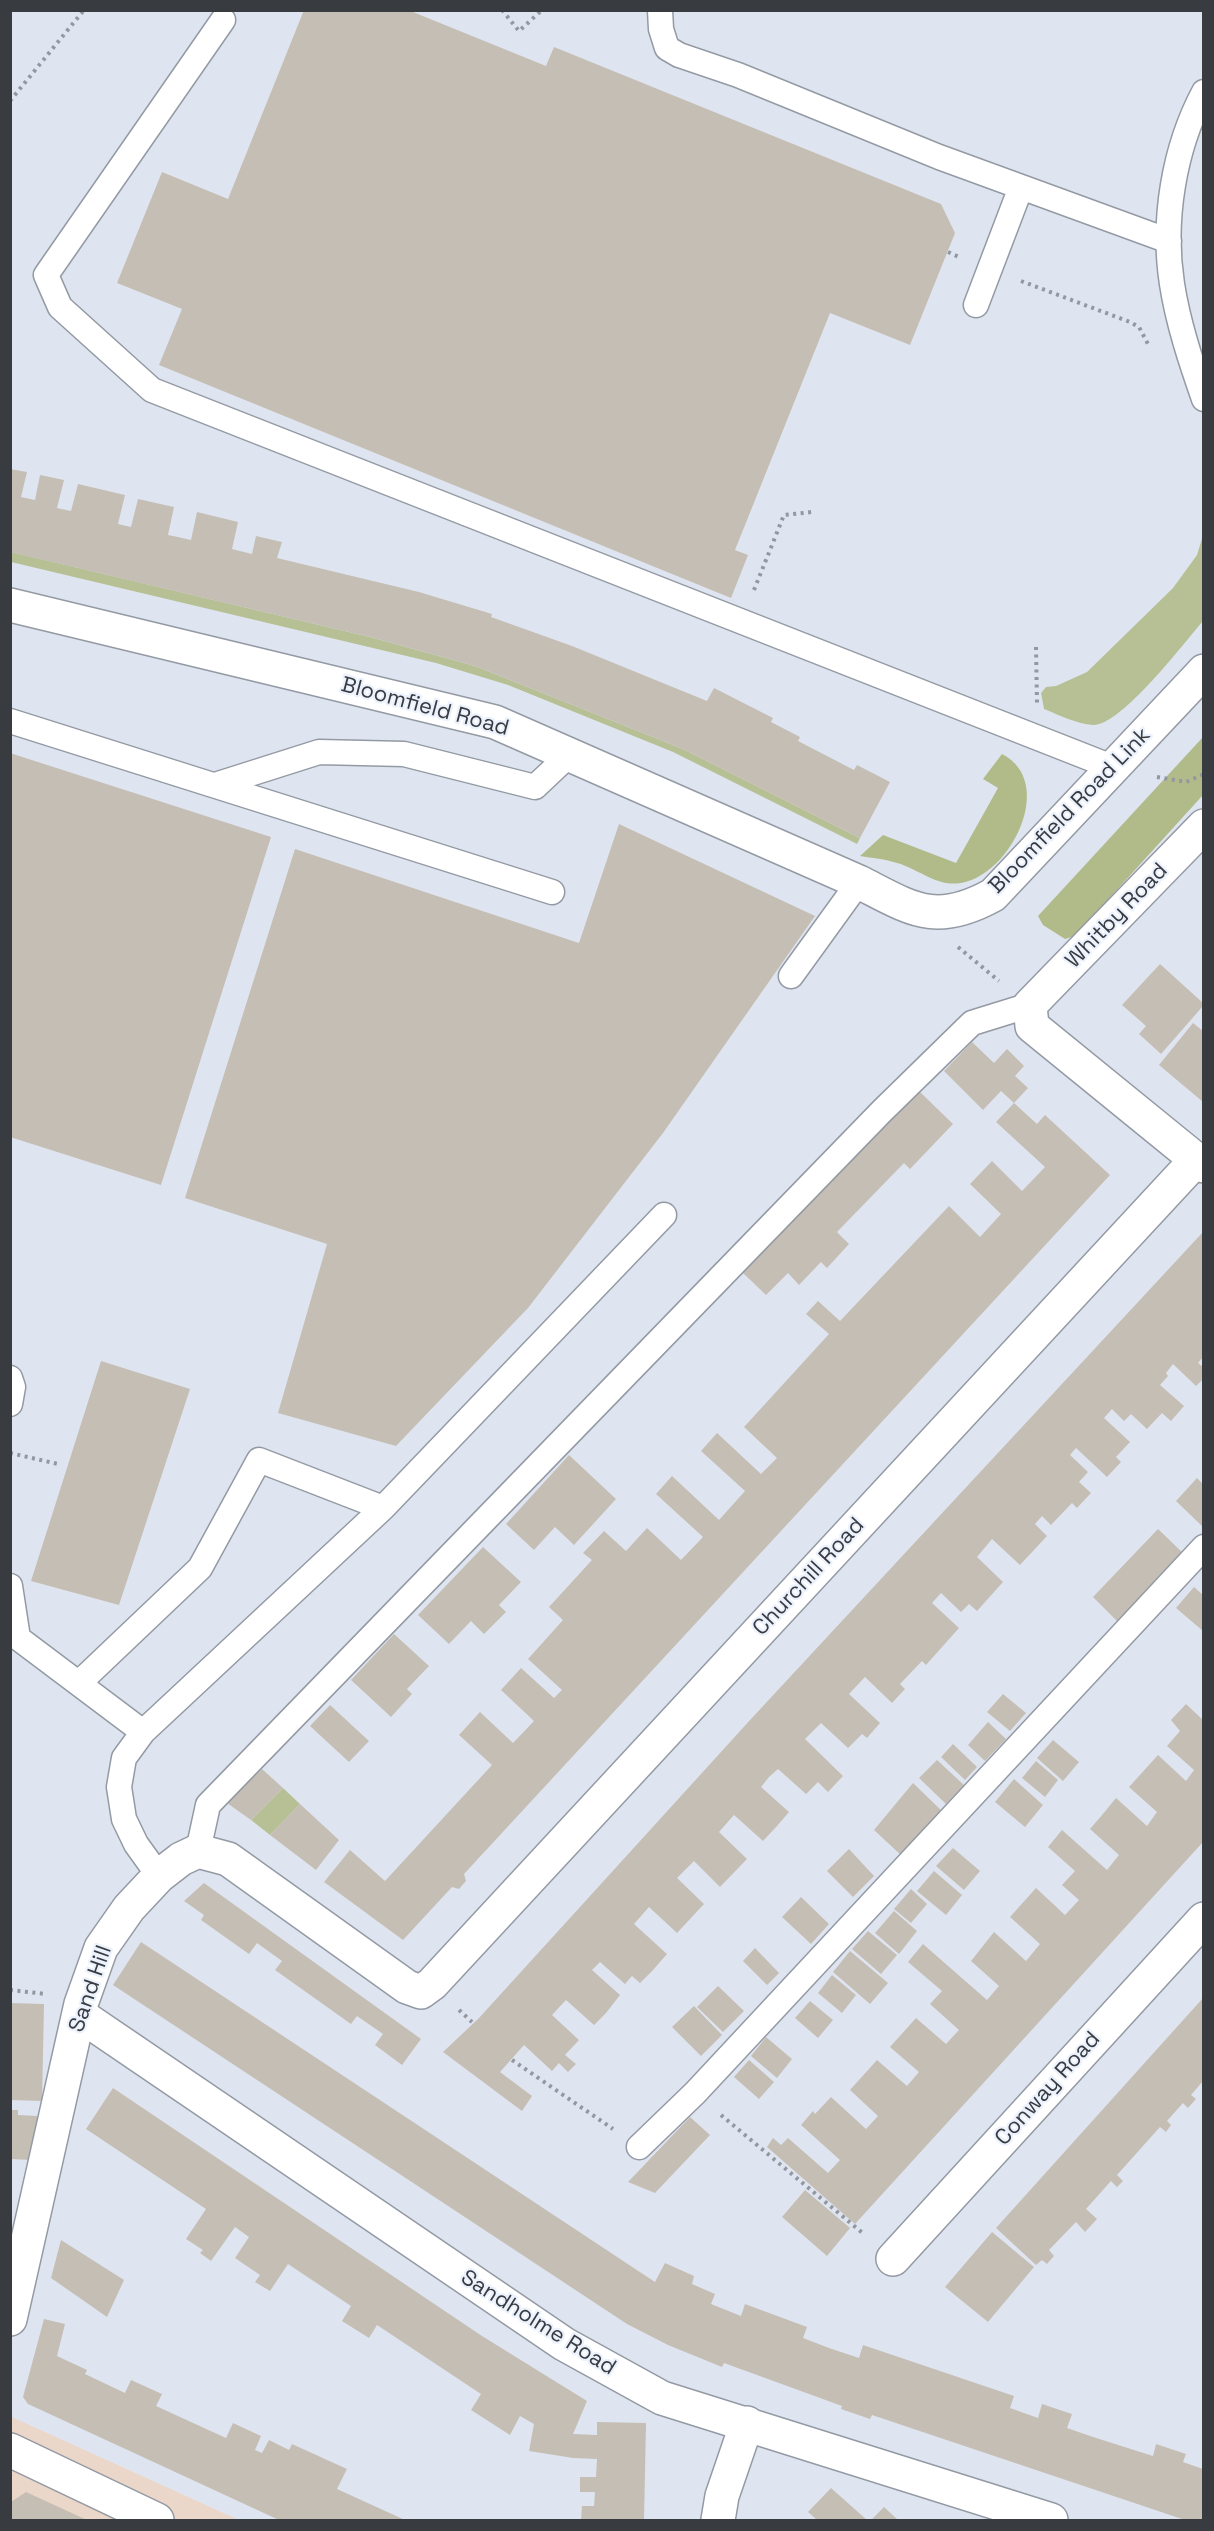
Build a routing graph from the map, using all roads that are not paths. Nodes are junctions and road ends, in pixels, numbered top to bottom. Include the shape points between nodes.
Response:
1 (660, 10) edge
2 (223, 20) dead end
3 (1203, 92) edge
4 (1021, 186) junction
5 (1169, 241) junction
6 (976, 305) dead end
7 (1197, 357) edge
8 (1203, 399) edge
9 (10, 605) edge
10 (1203, 671) edge
11 (10, 721) edge
12 (570, 754) junction
13 (1112, 767) junction
14 (215, 785) junction
15 (1203, 826) edge
16 (872, 889) junction
17 (552, 892) dead end
18 (791, 976) dead end
19 (1030, 1005) junction
20 (1200, 1163) edge
21 (664, 1215) dead end
22 (10, 1377) edge
23 (10, 1404) edge
24 (383, 1508) junction
25 (1203, 1547) edge
26 (10, 1586) edge
27 (79, 1683) junction
28 (143, 1732) junction
29 (198, 1851) junction
30 (159, 1876) junction
31 (1203, 1919) edge
32 (80, 2015) junction
33 (639, 2147) road end
34 (893, 2259) road end
35 (10, 2319) edge
36 (747, 2423) junction
37 (10, 2450) edge
38 (157, 2520) edge
39 (718, 2520) edge
40 (1051, 2520) edge

1 - 4 lane via 667,48 679,55
2 - 13 lane via 46,275 60,307 152,390
3 - 5 lane via 1190,118 1177,167
4 - 5 lane
4 - 6 lane
5 - 7 lane via 1172,284
7 - 8 lane
9 - 12 street, Bloomfield Road via 495,722
10 - 13 street, Bloomfield Road Link
11 - 14 lane
12 - 14 lane via 535,787 404,754 319,752
12 - 16 street, Bloomfield Road
13 - 16 street, Bloomfield Road Link via 993,896 971,908 953,913 912,909
14 - 17 lane
15 - 19 street, Whitby Road
16 - 18 lane
19 - 20 street via 1032,1026
19 - 29 lane via 972,1023 898,1095 208,1805
20 - 29 street, Churchill Road via 421,1992 407,1987 228,1858
21 - 24 lane
22 - 23 lane
24 - 27 lane via 259,1460 200,1568
24 - 28 lane
25 - 33 lane via 695,2093
26 - 27 lane via 18,1638
27 - 28 lane
28 - 30 lane via 124,1758 119,1787 124,1819
29 - 30 street, Sand Hill
30 - 32 street, Sand Hill via 129,1908 101,1948
31 - 34 street, Conway Road
32 - 35 street, Sand Hill
32 - 36 street, Sandholme Road via 564,2344 662,2398
36 - 39 street via 722,2496
36 - 40 street, Sandholme Road
37 - 38 street

